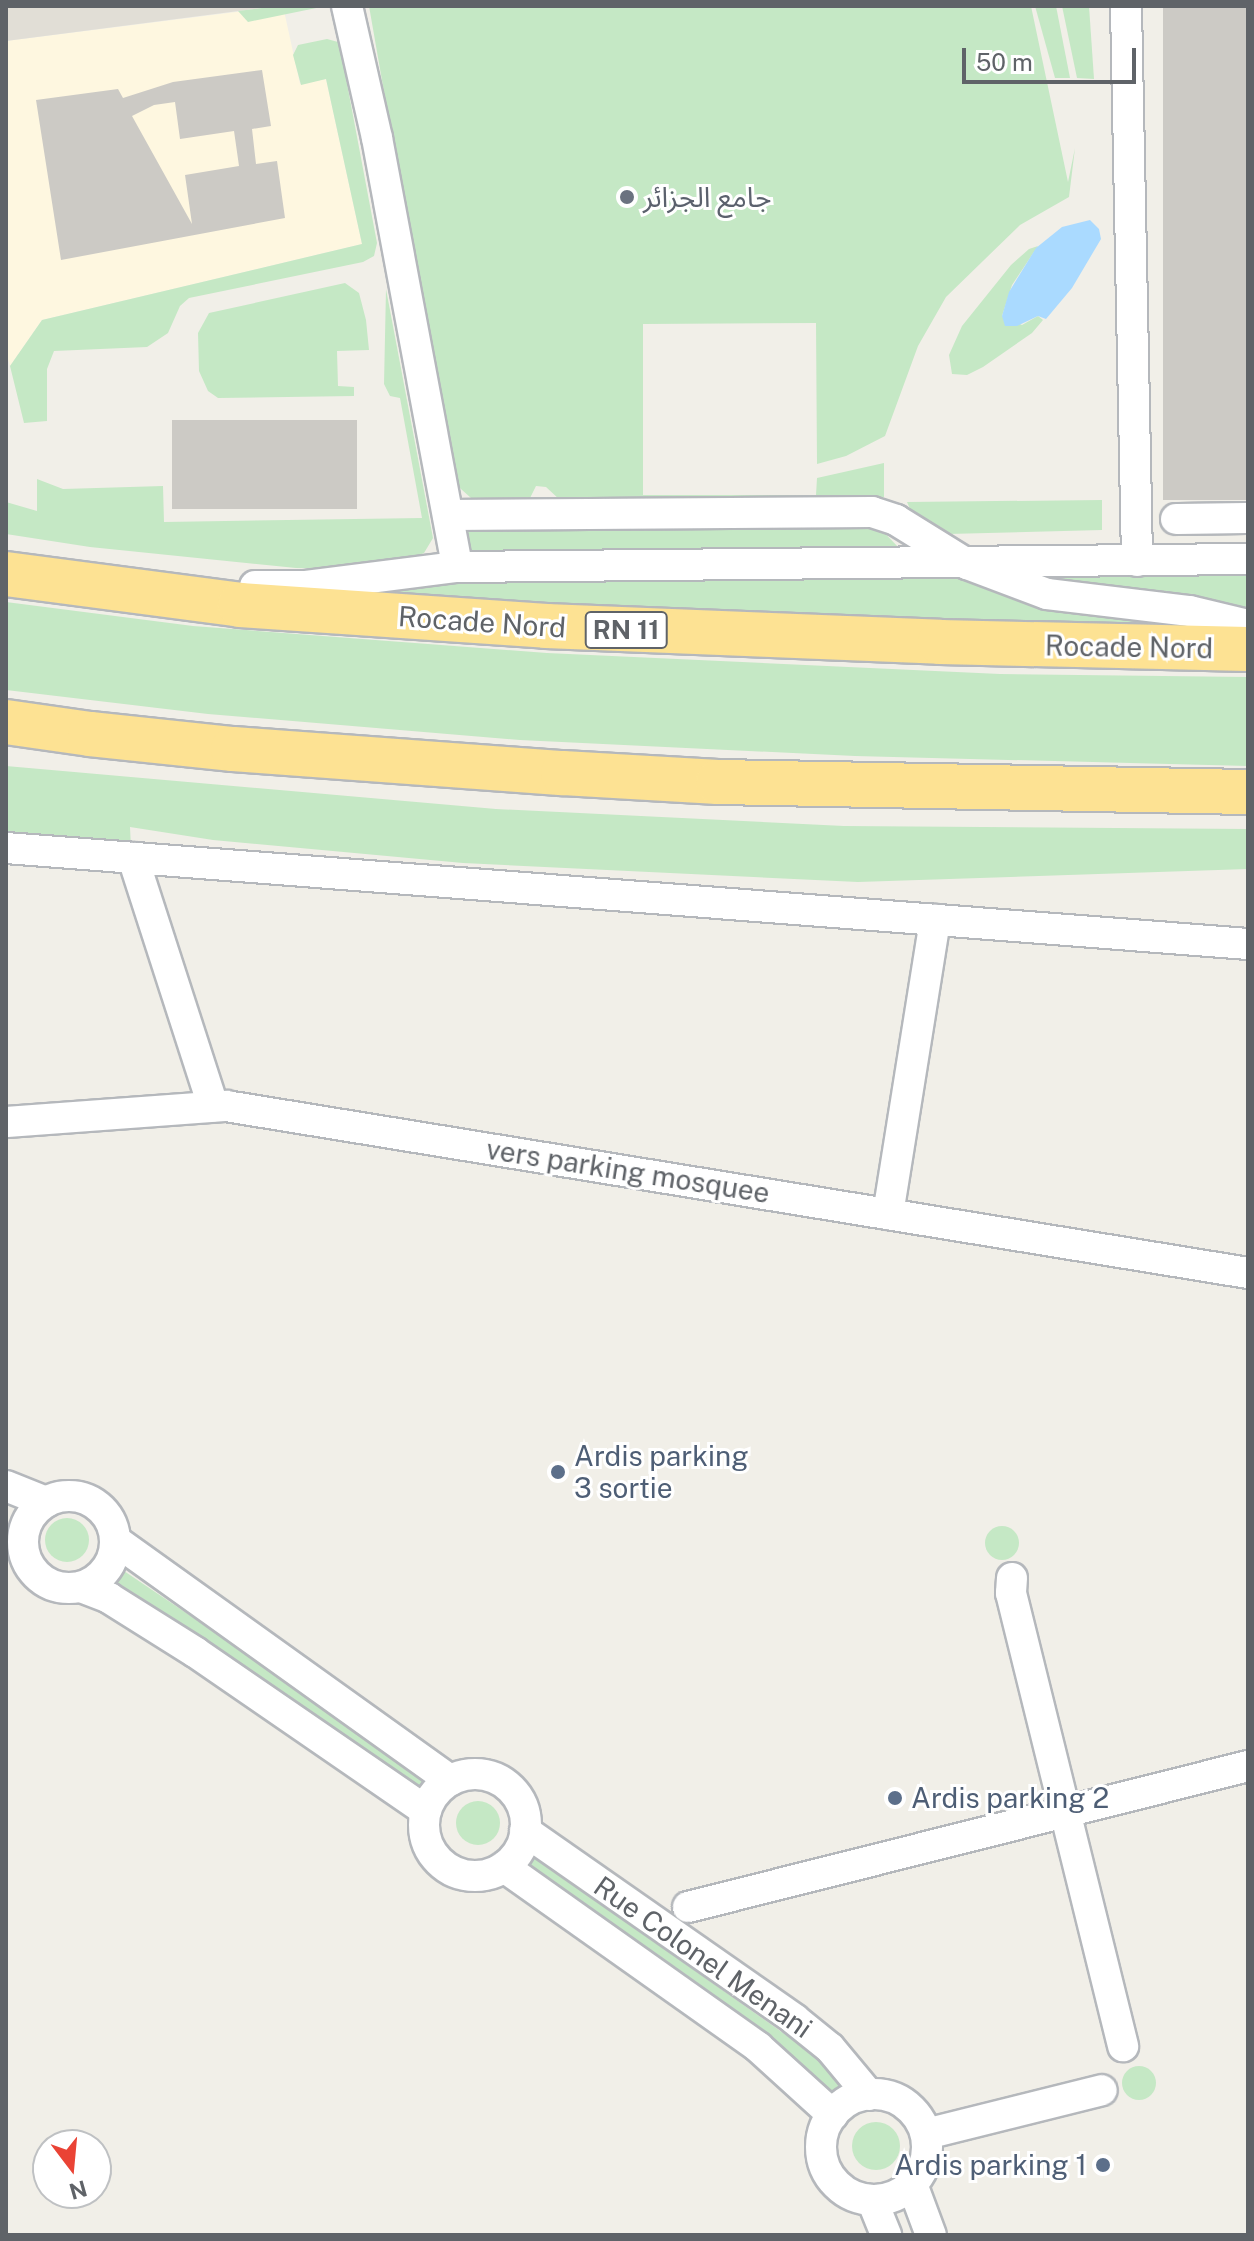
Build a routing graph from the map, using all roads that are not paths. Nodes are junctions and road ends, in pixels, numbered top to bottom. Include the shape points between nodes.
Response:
1 (347, 6) edge
2 (1126, 6) edge
3 (448, 515) junction
4 (1248, 518) edge
5 (1176, 519) dead end
6 (1248, 559) edge
7 (1137, 561) junction
8 (967, 564) junction
9 (457, 567) junction
10 (16, 576) edge
11 (1248, 625) edge
12 (1248, 649) edge
13 (6, 722) edge
14 (6, 745) edge
15 (718, 782) junction
16 (1248, 792) edge
17 (6, 848) edge
18 (133, 858) junction
19 (935, 920) junction
20 (1248, 944) edge
21 (213, 1106) junction
22 (6, 1122) edge
23 (888, 1214) junction
24 (1248, 1273) edge
25 (6, 1486) edge
26 (46, 1502) junction
27 (15, 1529) edge
28 (116, 1541) junction
29 (1012, 1578) dead end
30 (81, 1587) junction
31 (1248, 1766) edge
32 (450, 1780) junction
33 (426, 1811) junction
34 (1066, 1812) junction
35 (525, 1831) junction
36 (504, 1867) junction
37 (688, 1907) dead end
38 (1123, 2046) dead end
39 (1102, 2090) dead end
40 (869, 2095) junction
41 (833, 2115) junction
42 (926, 2134) junction
43 (912, 2184) junction
44 (872, 2200) junction
45 (886, 2235) edge
46 (931, 2235) edge

1 - 3 street
2 - 7 street
3 - 8 street via 872,512 902,519
3 - 9 street
4 - 5 street
6 - 7 street
7 - 8 street
8 - 9 street
8 - 11 street via 1062,597 1190,611
9 - 10 street via 282,587 123,571
10 - 12 highway, Rocade Nord / RN 11 via 254,606 572,628
13 - 15 highway via 233,749
14 - 15 highway via 226,768 550,788 638,789
15 - 16 highway
17 - 18 street
18 - 19 street
18 - 21 street
19 - 20 street
19 - 23 street
21 - 22 street, vers parking mosquee
21 - 23 street, vers parking mosquee
23 - 24 street, vers parking mosquee
25 - 26 street
26 - 27 street
26 - 28 street via 79,1497 96,1504 113,1526
27 - 30 street via 40,1577 65,1588
28 - 30 street via 105,1572
28 - 32 street
29 - 34 street via 1011,1593
30 - 33 street via 109,1598 195,1652
31 - 34 street
32 - 33 street via 436,1791
32 - 35 street via 469,1774 505,1784 520,1800
33 - 36 street via 429,1847 449,1869 467,1875
34 - 37 street
34 - 38 street
35 - 36 street
35 - 40 street, Rue Colonel Menani via 794,2019 830,2048
36 - 41 street, Rue Colonel Menani via 758,2047
39 - 42 street
40 - 41 street
40 - 42 street via 884,2095 911,2108
41 - 44 street via 822,2145 830,2177 856,2197
42 - 43 street via 922,2170
43 - 44 street
43 - 46 street
44 - 45 street

